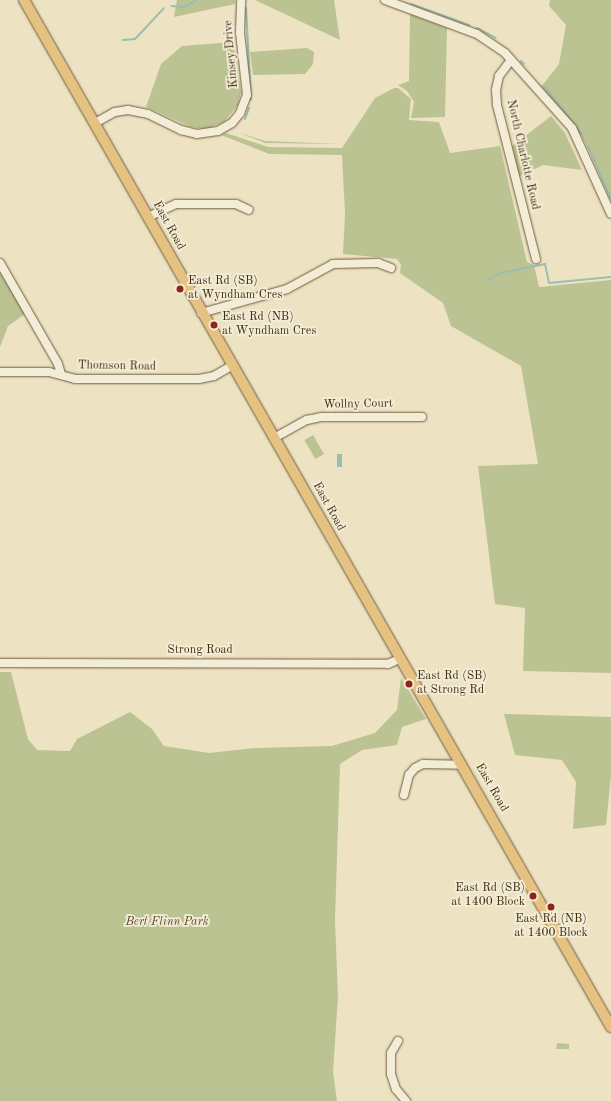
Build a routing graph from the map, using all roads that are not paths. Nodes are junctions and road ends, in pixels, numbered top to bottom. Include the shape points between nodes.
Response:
1 (24, 0) edge
2 (241, 0) edge
3 (385, 0) edge
4 (511, 60) junction
5 (95, 123) junction
6 (249, 210) dead end
7 (611, 214) edge
8 (148, 217) junction
9 (536, 260) dead end
10 (0, 263) edge
11 (391, 268) dead end
12 (201, 313) junction
13 (231, 366) junction
14 (0, 372) edge
15 (61, 374) junction
16 (422, 417) dead end
17 (274, 438) junction
18 (399, 660) junction
19 (0, 663) edge
20 (462, 765) junction
21 (404, 795) dead end
22 (611, 1027) edge
23 (398, 1041) dead end
24 (406, 1101) edge

1 - 5 main road, East Road
2 - 5 street, Kinsey Drive via 240,33 247,95 240,114 232,123 218,131 197,134 181,130 148,114 128,110 115,112
3 - 4 street via 476,34 496,45
4 - 7 street via 572,128
4 - 9 street, North Charlotte Road via 499,76 496,90 497,105
5 - 8 main road, East Road
6 - 8 street via 236,204 176,204
8 - 12 main road, East Road
10 - 15 street via 58,364
11 - 12 street via 378,263 333,264 287,289
12 - 13 main road, East Road
13 - 15 street, Thomson Road via 214,376 199,379 75,379
13 - 17 main road, East Road
14 - 15 street, Thomson Road
16 - 17 street, Wollny Court via 321,417 307,420
17 - 18 main road, East Road
18 - 19 street, Strong Road via 388,664
18 - 20 main road, East Road
20 - 21 street via 423,764 415,768 409,775
20 - 22 main road, East Road
23 - 24 street via 391,1053 391,1074 396,1089

